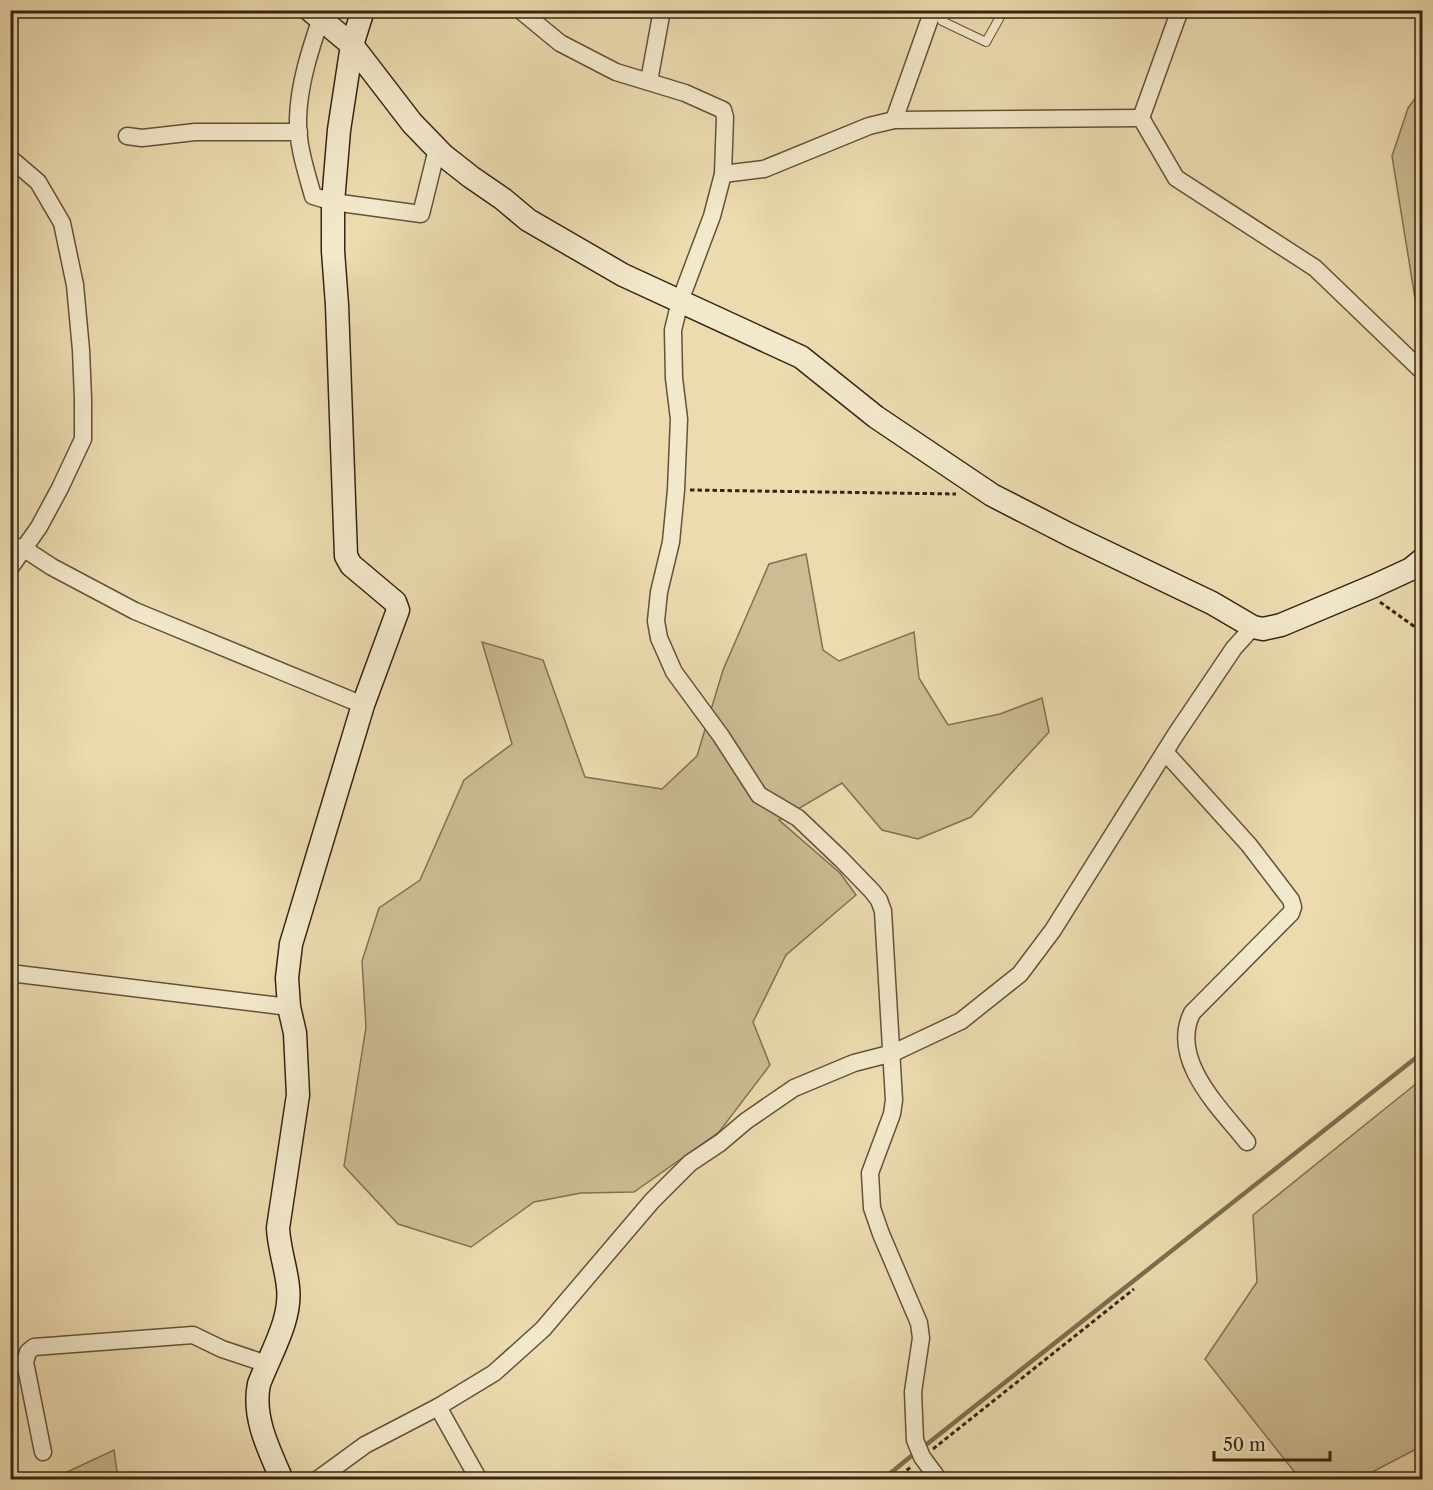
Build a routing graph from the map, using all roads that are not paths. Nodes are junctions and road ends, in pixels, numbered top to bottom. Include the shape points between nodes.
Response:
1 (363, 10) edge
2 (520, 10) edge
3 (662, 10) edge
4 (933, 10) edge
5 (947, 10) edge
6 (1181, 10) edge
7 (315, 14) edge
8 (1000, 17) dead end
9 (352, 45) junction
10 (649, 81) junction
11 (1141, 118) junction
12 (894, 120) junction
13 (299, 132) junction
14 (128, 136) dead end
15 (437, 149) junction
16 (10, 158) edge
17 (723, 174) junction
18 (333, 202) junction
19 (681, 301) junction
20 (1422, 371) edge
21 (17, 547) edge
22 (1422, 560) edge
23 (10, 568) edge
24 (1253, 627) junction
25 (363, 705) junction
26 (1165, 752) junction
27 (10, 973) edge
28 (289, 1007) junction
29 (892, 1053) junction
30 (1247, 1142) dead end
31 (267, 1364) junction
32 (438, 1407) junction
33 (43, 1452) dead end
34 (282, 1479) edge
35 (316, 1479) edge
36 (479, 1479) edge
37 (939, 1479) edge

1 - 9 street
2 - 10 street via 560,43 616,72
3 - 10 street
4 - 12 street
5 - 8 lane via 942,21 987,42
6 - 11 street
7 - 9 street
7 - 13 street via 304,71
9 - 15 street
9 - 18 street
10 - 17 street via 723,110
11 - 12 street
11 - 20 street via 1176,178 1315,268
12 - 17 street via 869,126 764,169
13 - 14 street
13 - 18 street via 313,196
15 - 18 street via 421,214
15 - 19 street via 528,220 596,261
16 - 21 street via 38,182 62,223 75,285 82,380 82,439 39,527
17 - 19 street
18 - 25 street via 346,556 351,565 395,602 398,610
19 - 24 street via 801,357 876,417 992,495
19 - 29 street via 673,330 679,419 676,490 659,592 656,621 660,638 674,672 759,795 798,818 879,900 884,921
21 - 23 street
21 - 25 street via 135,611
22 - 24 street via 1363,591 1281,625
24 - 26 street via 1234,648
25 - 28 street via 291,944
26 - 29 street via 1053,930 1020,974 961,1021
26 - 30 street via 1250,845 1293,907 1192,1013 1188,1022 1188,1057 1193,1070
27 - 28 street
28 - 31 street via 295,1033 298,1095 278,1228 288,1288 286,1316
29 - 32 street via 854,1063 794,1088 690,1163 652,1201 543,1329 494,1373
29 - 37 street via 894,1100 870,1173 872,1208 919,1323 921,1338 913,1392 915,1440
31 - 33 street via 193,1335 34,1347 27,1352 25,1362
31 - 34 street via 257,1403 265,1441
32 - 35 street via 365,1445
32 - 36 street

